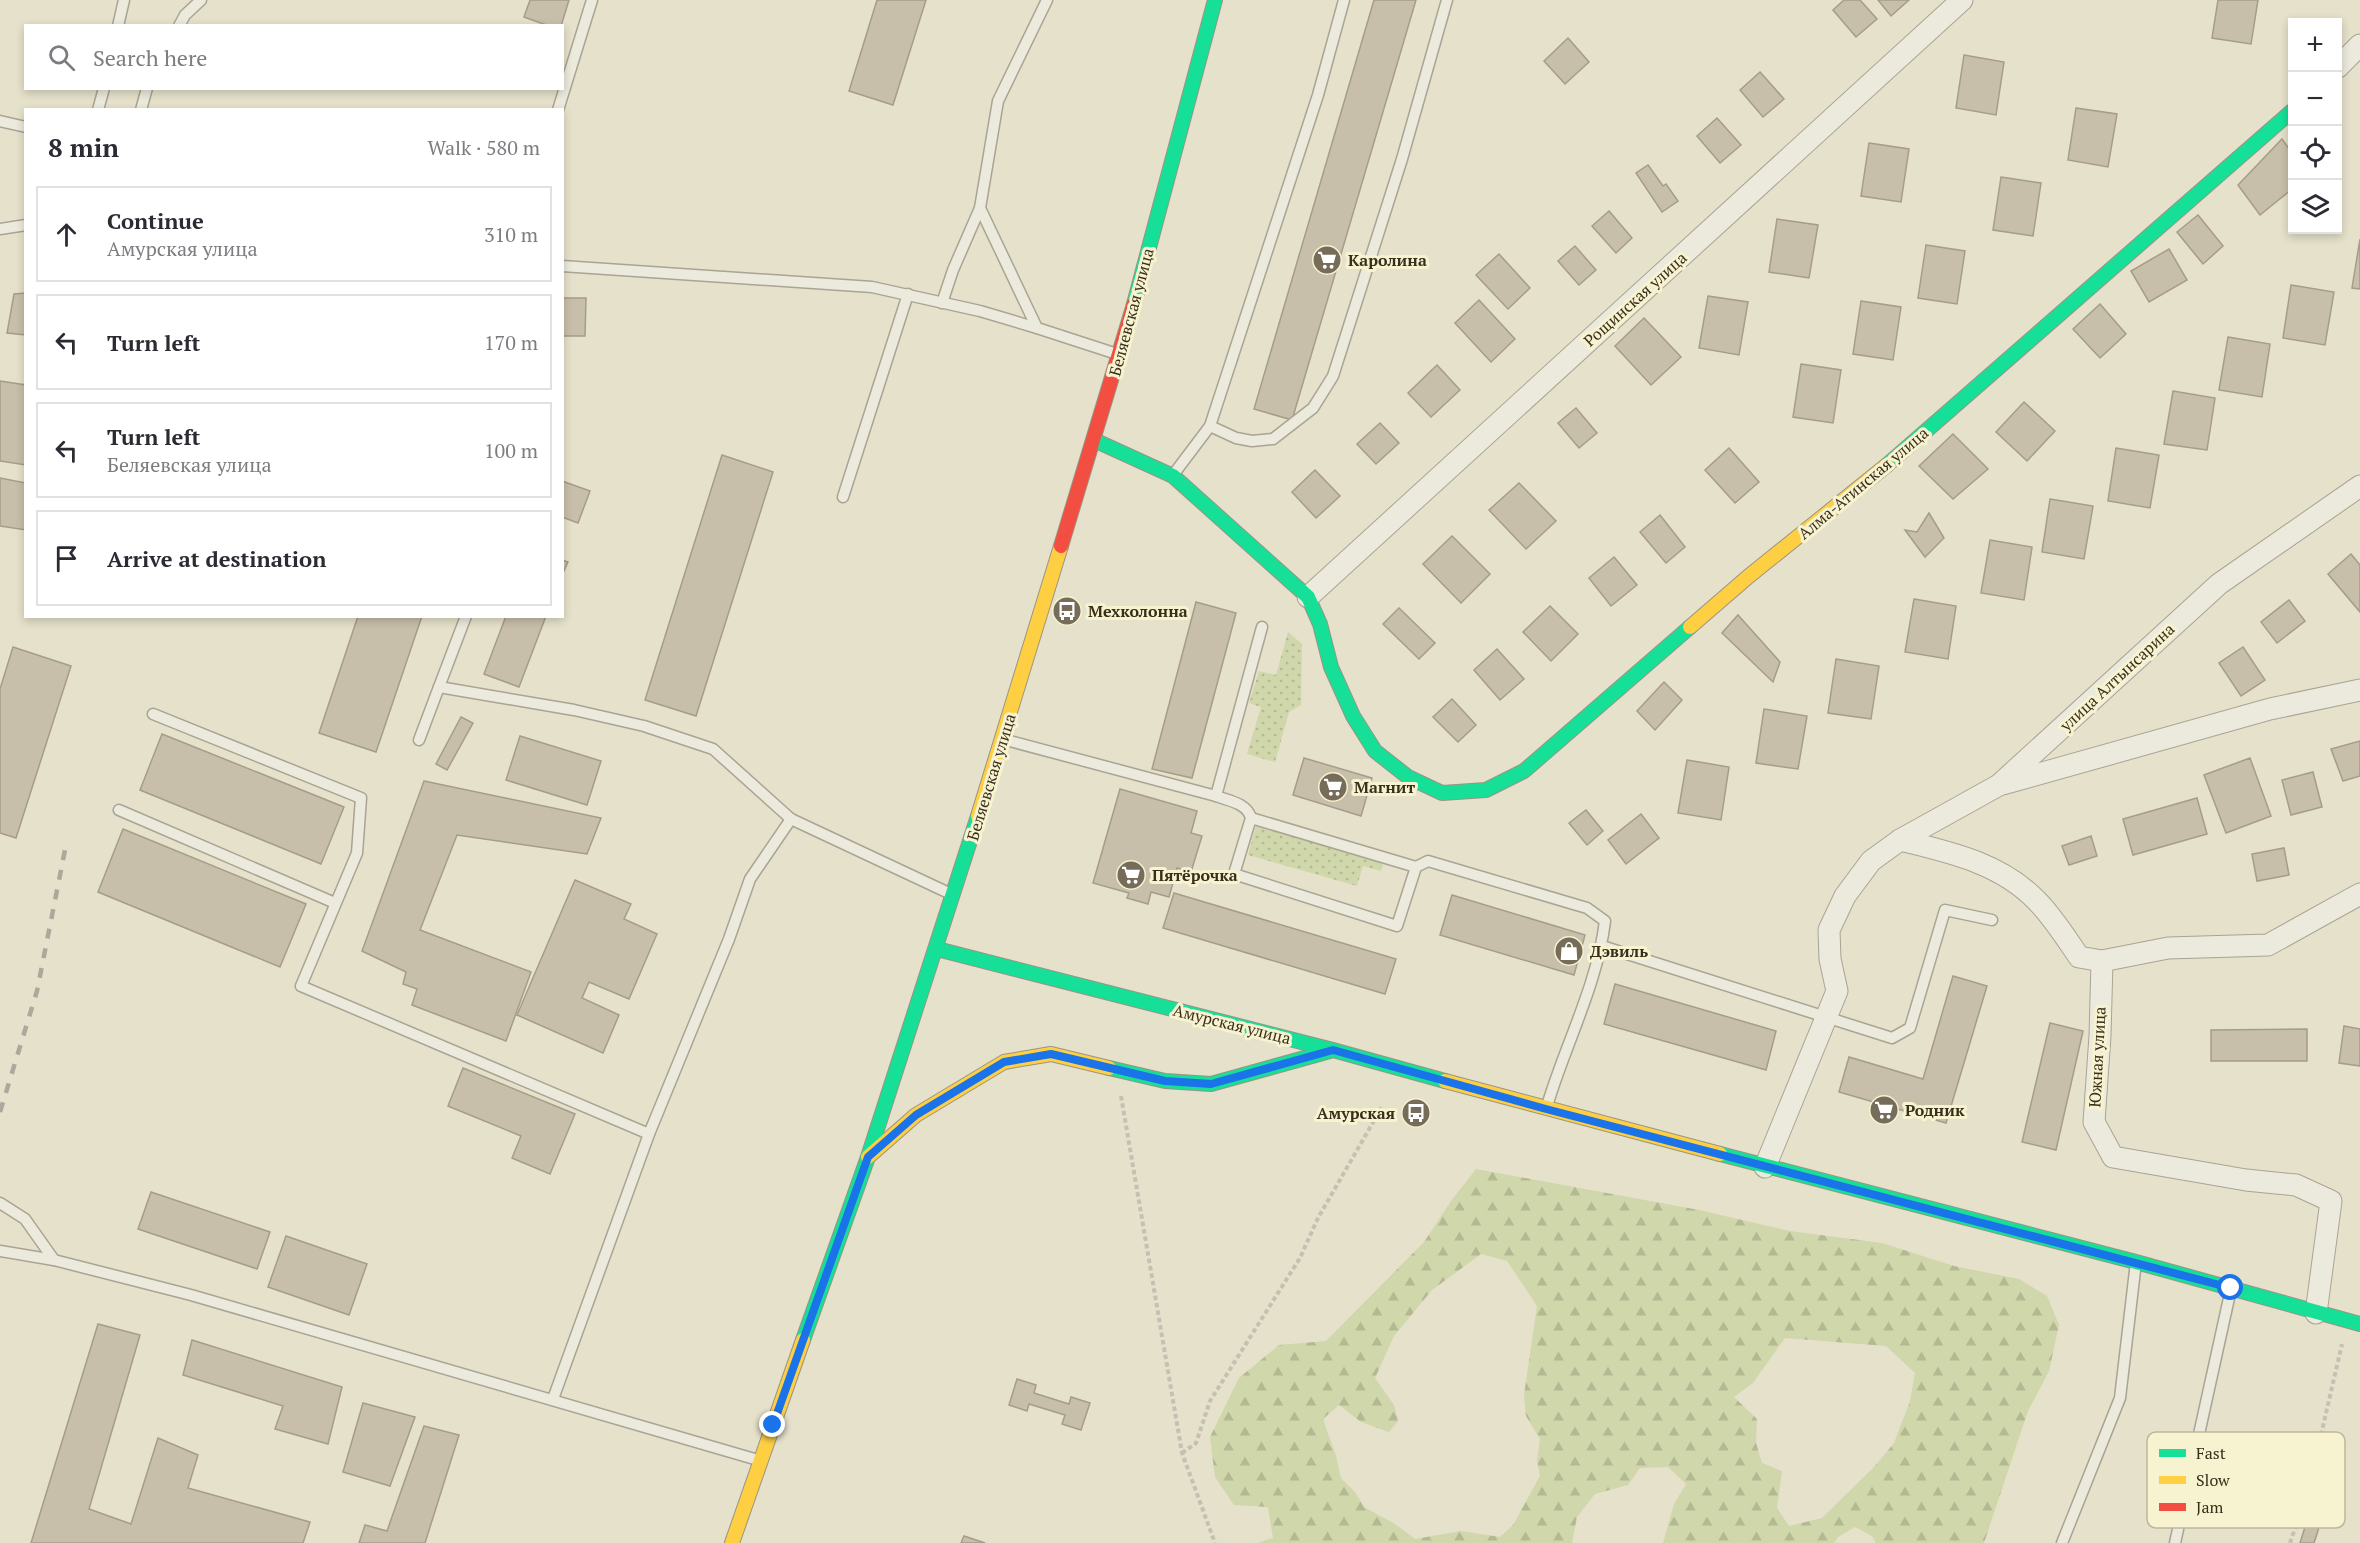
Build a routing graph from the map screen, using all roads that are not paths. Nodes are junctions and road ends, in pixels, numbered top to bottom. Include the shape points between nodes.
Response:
1 (124, 0) edge
2 (201, 0) edge
3 (592, 0) edge
4 (1047, 0) edge
5 (1215, 0) edge
6 (1344, 0) edge
7 (1447, 0) edge
8 (1962, 0) edge
9 (118, 24) edge
10 (179, 24) edge
11 (2360, 45) edge
12 (2342, 62) edge
13 (103, 90) edge
14 (146, 90) edge
15 (99, 108) edge
16 (142, 108) edge
17 (559, 108) edge
18 (2288, 114) edge
19 (0, 121) edge
20 (24, 127) edge
21 (981, 208) junction
22 (24, 225) edge
23 (0, 229) edge
24 (564, 266) edge
25 (908, 294) junction
26 (942, 303) junction
27 (1037, 328) junction
28 (1120, 354) junction
29 (1210, 426) junction
30 (1094, 440) junction
31 (1173, 476) junction
32 (2360, 486) edge
33 (843, 497) dead end
34 (1308, 597) junction
35 (465, 618) edge
36 (1262, 627) dead end
37 (439, 687) junction
38 (2360, 690) edge
39 (153, 714) dead end
40 (1002, 739) junction
41 (419, 740) dead end
42 (2000, 785) junction
43 (1216, 796) junction
44 (119, 810) dead end
45 (1251, 818) junction
46 (791, 819) junction
47 (1900, 840) junction
48 (1416, 867) junction
49 (2360, 894) edge
50 (954, 896) junction
51 (335, 903) junction
52 (1992, 920) dead end
53 (1602, 946) junction
54 (938, 949) junction
55 (2102, 961) junction
56 (1826, 1018) junction
57 (1333, 1050) junction
58 (1546, 1109) junction
59 (649, 1134) junction
60 (868, 1157) junction
61 (1765, 1167) junction
62 (0, 1203) edge
63 (0, 1251) edge
64 (54, 1260) junction
65 (2136, 1262) junction
66 (2231, 1288) junction
67 (2316, 1312) junction
68 (2354, 1322) edge
69 (553, 1399) junction
70 (2199, 1432) edge
71 (761, 1461) junction
72 (2178, 1528) edge
73 (732, 1543) edge
74 (2062, 1543) edge
75 (2175, 1543) edge

1 - 9 lane
2 - 10 lane
3 - 17 lane
4 - 21 lane via 998,101
5 - 28 street, Беляевская улица
6 - 29 lane via 1318,95
7 - 29 lane via 1402,159 1332,376 1312,408 1273,439 1236,438
8 - 34 street, Рощинская улица
11 - 12 street
13 - 15 lane
14 - 16 lane
18 - 34 street, Алма-Атинская улица via 1866,483 1749,576 1524,771 1486,790 1442,793 1408,777 1375,751 1353,716 1331,667
19 - 20 lane
21 - 26 lane
21 - 27 lane
22 - 23 lane
24 - 25 lane via 872,287
25 - 26 lane
25 - 33 lane
26 - 27 lane
27 - 28 lane
28 - 30 street, Беляевская улица
29 - 31 lane
30 - 31 street
30 - 40 street, Беляевская улица
31 - 34 street
32 - 42 street, улица Алтынсарина via 2219,584
35 - 37 lane
36 - 43 lane
37 - 41 lane
37 - 46 lane via 633,723 713,749
38 - 42 street via 2270,709
39 - 51 lane via 361,798 357,853
40 - 43 lane
40 - 50 street, Беляевская улица
42 - 47 street, улица Алтынсарина
43 - 45 lane via 1249,810
44 - 51 lane
45 - 48 lane
45 - 48 lane via 1234,874 1398,926
46 - 50 lane
46 - 59 lane via 750,879
47 - 55 street via 1998,870 2037,901 2079,957
47 - 56 street, улица Алтынсарина via 1871,861 1845,896 1829,930 1837,991
48 - 53 lane via 1428,861 1587,908 1605,921
49 - 55 street via 2268,945 2168,948
50 - 54 street, Беляевская улица
51 - 59 lane via 301,986
52 - 56 lane via 1945,910 1910,1028 1892,1038
53 - 56 lane
53 - 58 lane
54 - 57 street, Амурская улица
54 - 60 street, Беляевская улица
55 - 67 street, Южная улица via 2094,1122 2113,1157 2296,1185 2331,1201
56 - 61 street, улица Алтынсарина
57 - 58 street, Амурская улица
57 - 60 street via 1211,1084 1165,1081 1051,1054 1004,1062 916,1115
58 - 61 street, Амурская улица
59 - 69 lane
60 - 71 street, Беляевская улица
61 - 65 street, Амурская улица
62 - 64 lane via 25,1219
63 - 64 lane
64 - 69 lane via 191,1295
65 - 66 street, Амурская улица
65 - 74 lane via 2120,1398
66 - 67 street, Амурская улица
66 - 70 lane
67 - 68 street, Амурская улица
69 - 71 lane
71 - 73 street, Беляевская улица
72 - 75 lane

